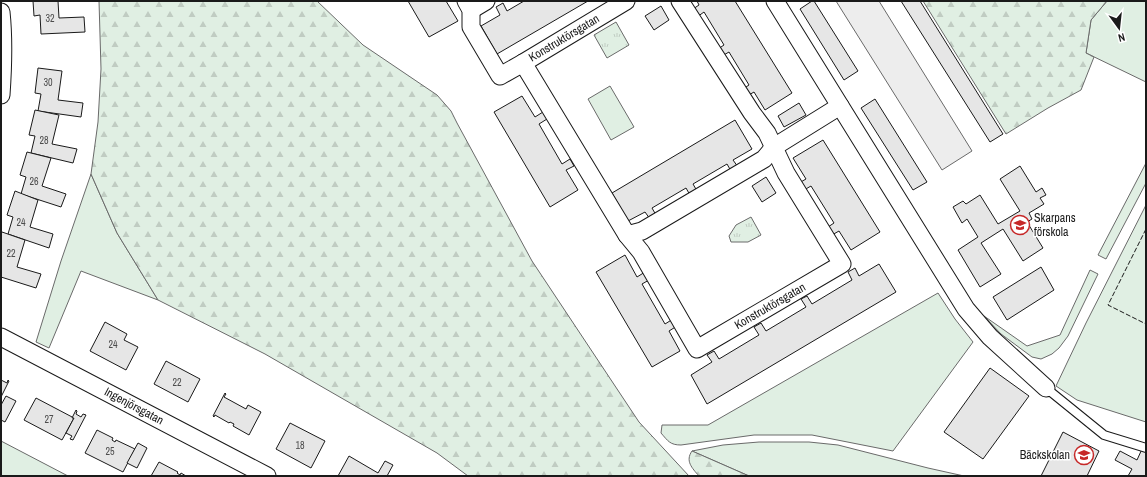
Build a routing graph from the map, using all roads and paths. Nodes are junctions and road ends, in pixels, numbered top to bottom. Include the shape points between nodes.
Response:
1 (486, 1) edge
2 (626, 1) edge
3 (680, 1) edge
4 (775, 1) edge
5 (468, 5) edge
6 (1, 12) edge
7 (523, 63) junction
8 (1, 95) edge
9 (840, 106) junction
10 (774, 147) junction
11 (627, 235) junction
12 (1, 337) edge
13 (1046, 388) joint
14 (1146, 448) edge
15 (266, 476) edge

1 - 5 street, Konstruktörsgatan
2 - 7 street, Konstruktörsgatan
3 - 10 street, Konstruktörsgatan
4 - 9 street
5 - 7 street, Konstruktörsgatan via 471,27 500,76
6 - 8 street
7 - 11 street, Konstruktörsgatan
9 - 10 street
9 - 13 street via 966,309 990,337
10 - 11 street via 764,159 642,231
10 - 11 street, Konstruktörsgatan via 786,173 842,264 697,350 641,252
12 - 15 street, Ingenjörsgatan
13 - 14 lane via 1104,435

